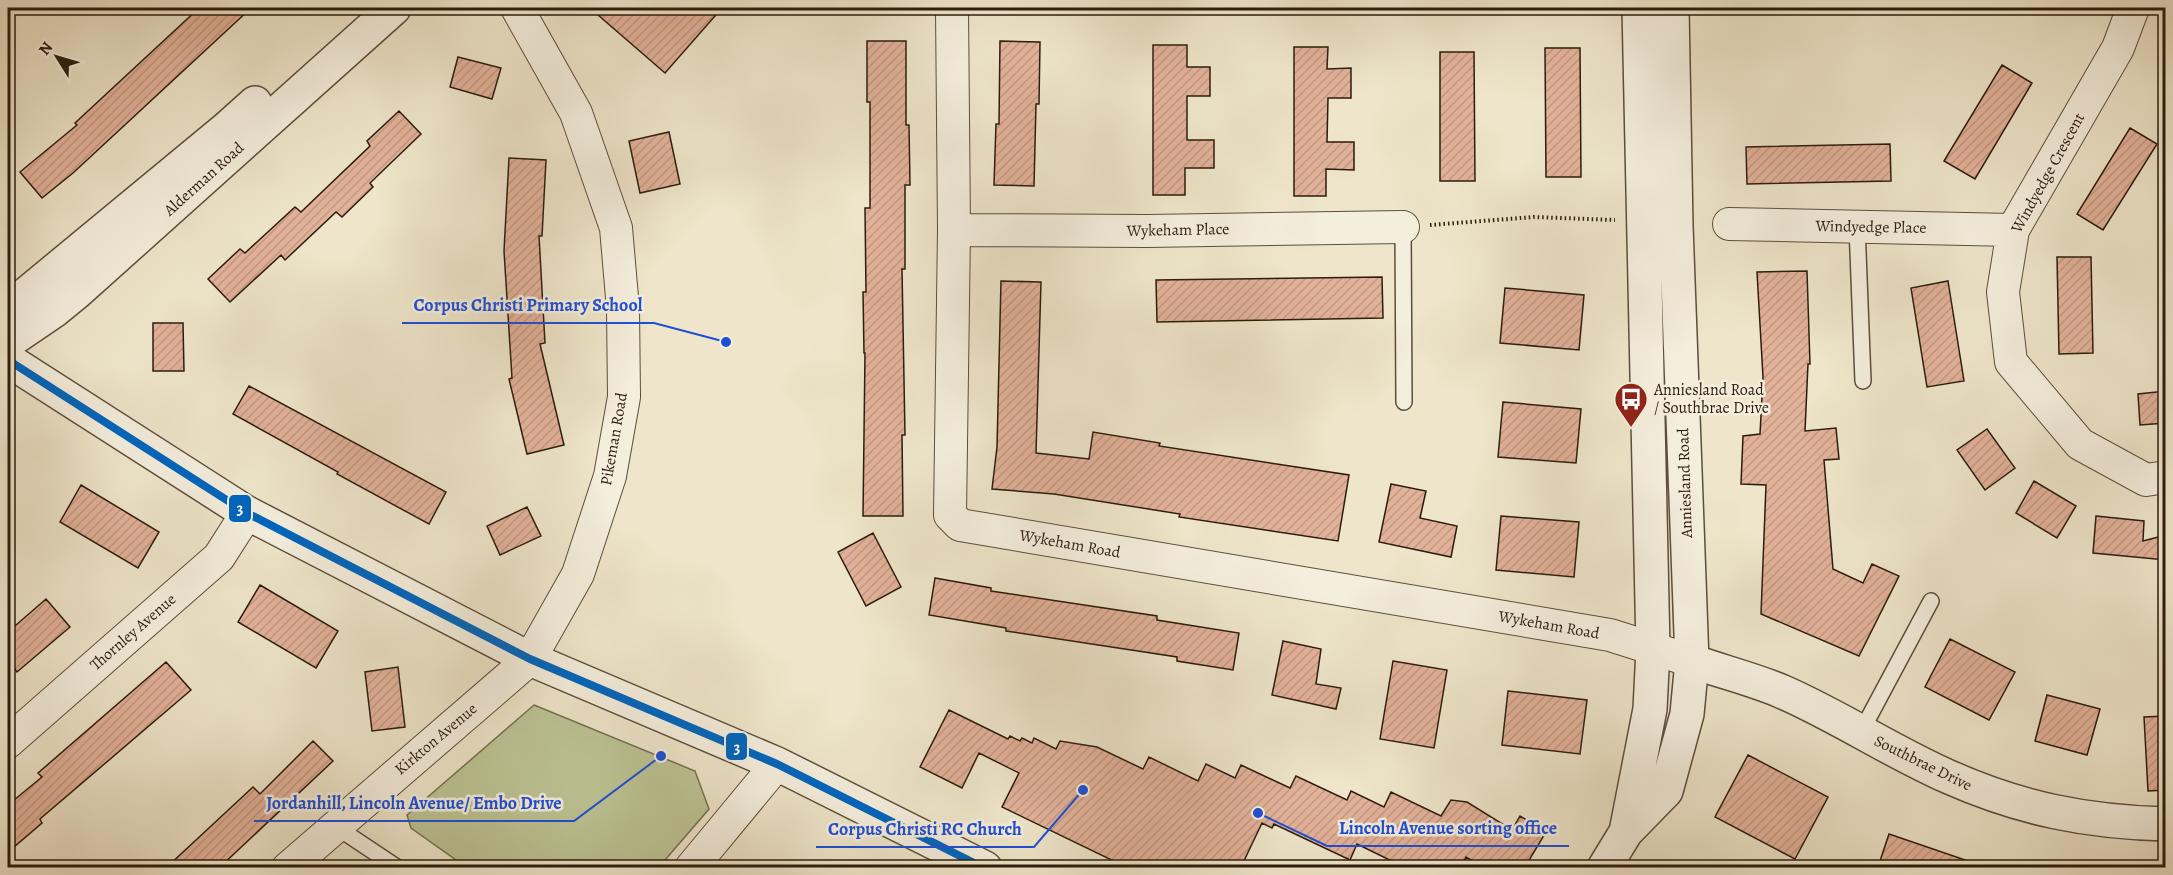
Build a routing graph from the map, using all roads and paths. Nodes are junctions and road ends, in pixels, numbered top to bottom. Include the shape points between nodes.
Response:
1 (361, 8) edge
2 (394, 8) edge
3 (517, 8) edge
4 (952, 8) edge
5 (1639, 8) edge
6 (1672, 8) edge
7 (2133, 8) edge
8 (1643, 221) junction
9 (1729, 224) dead end
10 (1857, 226) junction
11 (1403, 227) junction
12 (954, 230) junction
13 (2013, 230) junction
14 (8, 309) edge
15 (8, 342) edge
16 (8, 360) edge
17 (1863, 381) dead end
18 (1404, 402) dead end
19 (2166, 477) edge
20 (247, 513) junction
21 (1931, 601) dead end
22 (1653, 648) junction
23 (530, 659) junction
24 (1692, 662) junction
25 (1861, 732) junction
26 (8, 742) edge
27 (777, 764) junction
28 (2166, 824) edge
29 (335, 825) junction
30 (1626, 832) junction
31 (288, 867) edge
32 (398, 867) edge
33 (691, 867) edge
34 (985, 867) edge
35 (1604, 867) edge

1 - 14 street, Alderman Road via 226,129
2 - 15 street, Alderman Road via 77,292
3 - 23 street, Pikeman Road via 576,114 616,228 623,331 624,397 610,476 578,574
4 - 12 street, Wykeham Road
5 - 8 street, Anniesland Road
6 - 24 street, Anniesland Road
7 - 13 street, Windyedge Crescent via 2118,48
8 - 11 path via 1534,217
8 - 22 street, Anniesland Road
9 - 10 street, Windyedge Place
10 - 13 street, Windyedge Place
10 - 17 lane
11 - 12 street, Wykeham Place
11 - 18 lane
12 - 22 street, Wykeham Road via 950,515 960,525 1599,633
13 - 19 street, Windyedge Crescent via 2003,292 2011,362 2080,444 2146,480
16 - 20 street
20 - 23 street
20 - 26 street, Thornley Avenue via 219,557
21 - 25 lane
22 - 24 street, Wykeham Road
22 - 30 street, Anniesland Road via 1650,709
23 - 27 street
23 - 29 street, Kirkton Avenue
24 - 25 street, Southbrae Drive via 1784,693
24 - 30 street, Anniesland Road via 1687,714 1666,791
25 - 28 street, Southbrae Drive via 1947,776 2013,801 2086,819
27 - 33 street
27 - 34 street
29 - 31 street, Kirkton Avenue
29 - 32 lane
30 - 35 street, Anniesland Road

